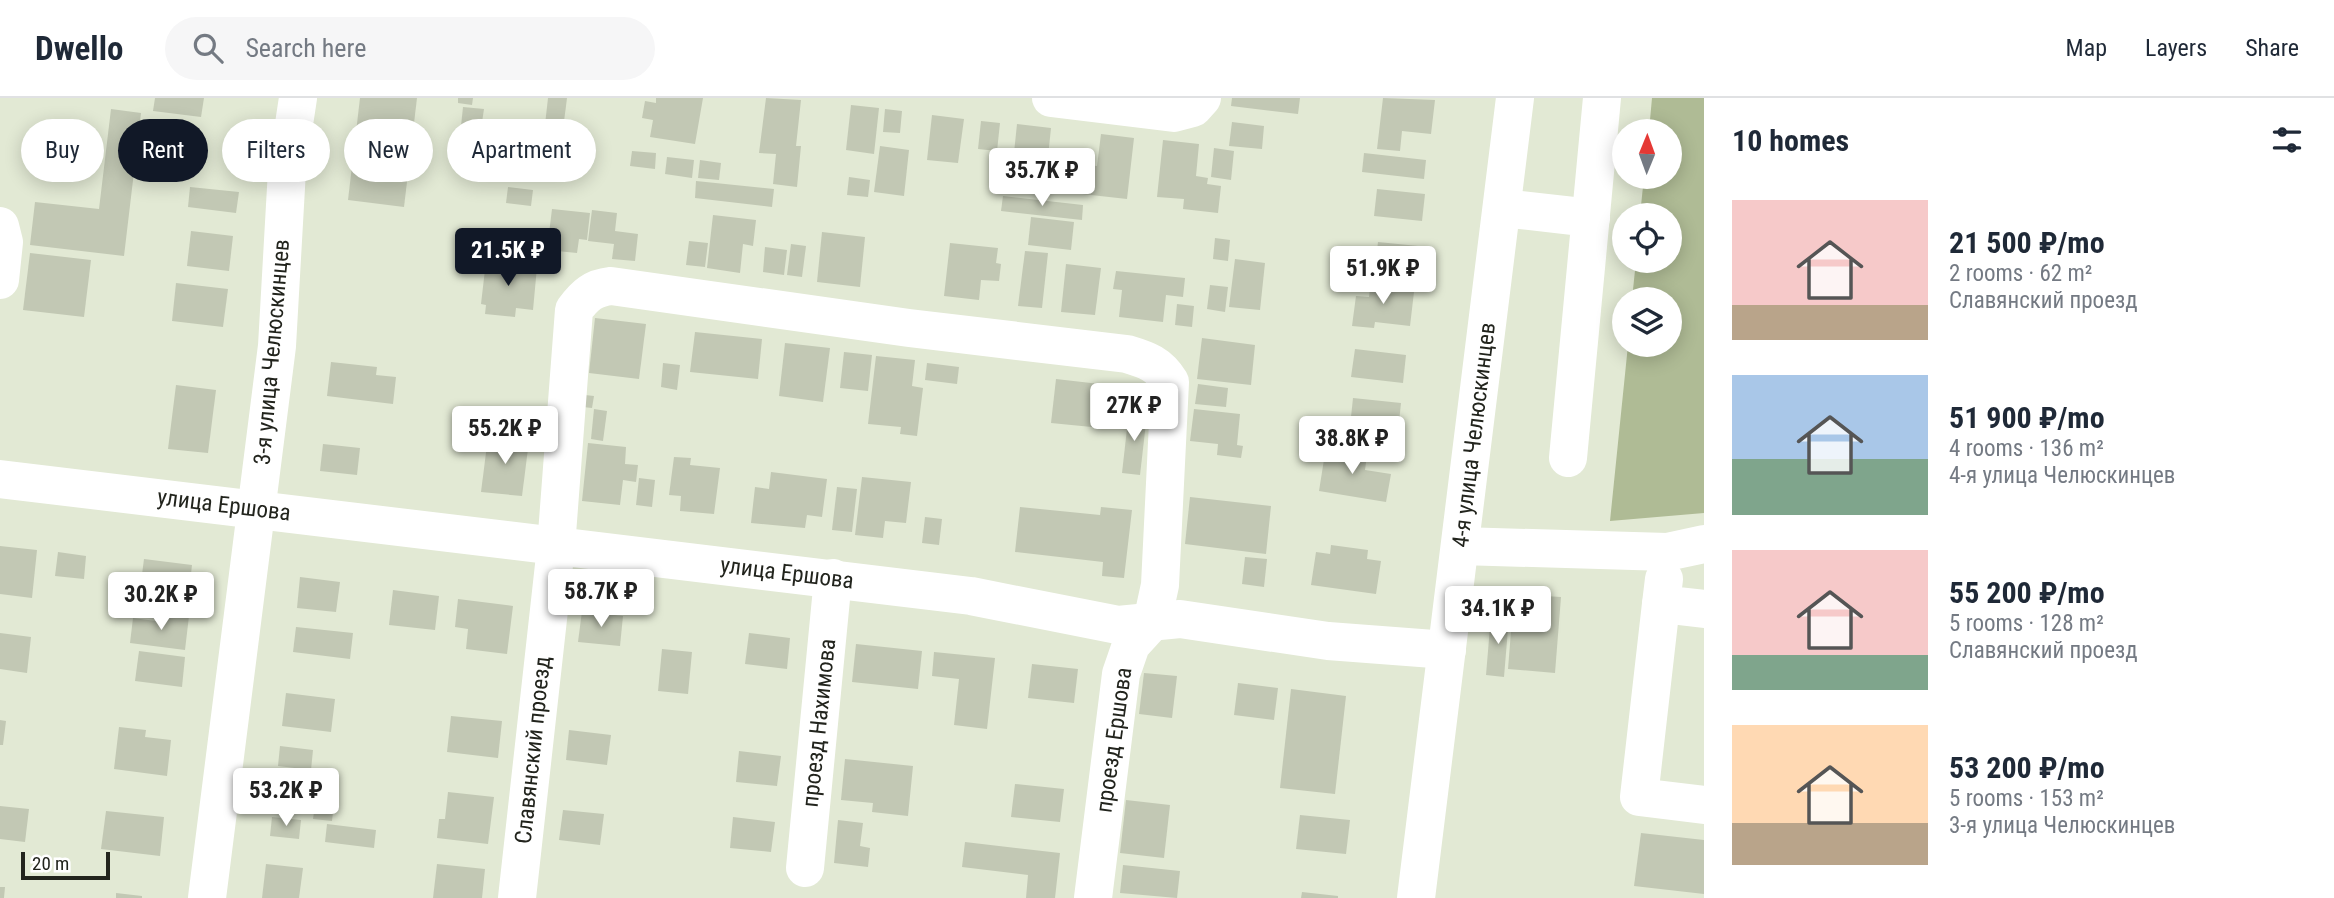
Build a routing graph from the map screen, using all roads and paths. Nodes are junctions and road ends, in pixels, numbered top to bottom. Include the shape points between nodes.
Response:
1 (298, 98) edge
2 (1051, 98) edge
3 (1202, 98) edge
4 (1516, 98) edge
5 (1602, 98) edge
6 (1502, 208) junction
7 (1591, 218) junction
8 (0, 226) edge
9 (0, 280) edge
10 (574, 310) joint
11 (1568, 458) dead end
12 (0, 479) edge
13 (256, 509) junction
14 (1704, 544) edge
15 (1460, 546) junction
16 (556, 547) junction
17 (1667, 552) junction
18 (833, 578) junction
19 (1661, 604) junction
20 (1704, 609) edge
21 (1152, 622) junction
22 (1447, 650) junction
23 (1704, 805) edge
24 (805, 868) dead end
25 (207, 898) edge
26 (517, 898) edge
27 (1093, 898) edge
28 (1416, 898) edge

1 - 13 street, 3-я улица Челюскинцев via 286,170 277,346
2 - 3 street via 1174,113 1193,108
4 - 6 street, 4-я улица Челюскинцев
5 - 7 street
6 - 7 street
6 - 15 street, 4-я улица Челюскинцев
7 - 11 street
8 - 9 street via 4,242
10 - 16 street, Славянский проезд
10 - 21 street, проезд Ершова via 597,287 611,286 1127,354 1151,362 1170,382 1160,585
12 - 13 street, улица Ершова
13 - 16 street, улица Ершова
13 - 25 street, 3-я улица Челюскинцев
14 - 17 street
15 - 17 street
15 - 22 street, 4-я улица Челюскинцев
16 - 18 street, улица Ершова
16 - 26 street, Славянский проезд
17 - 19 street
18 - 21 street, улица Ершова via 971,596 1095,622
18 - 24 street, проезд Нахимова
19 - 20 street
19 - 23 street via 1639,797
21 - 22 street, улица Ершова via 1180,619 1328,641
21 - 27 street, проезд Ершова via 1131,645 1121,674
22 - 28 street, 4-я улица Челюскинцев

